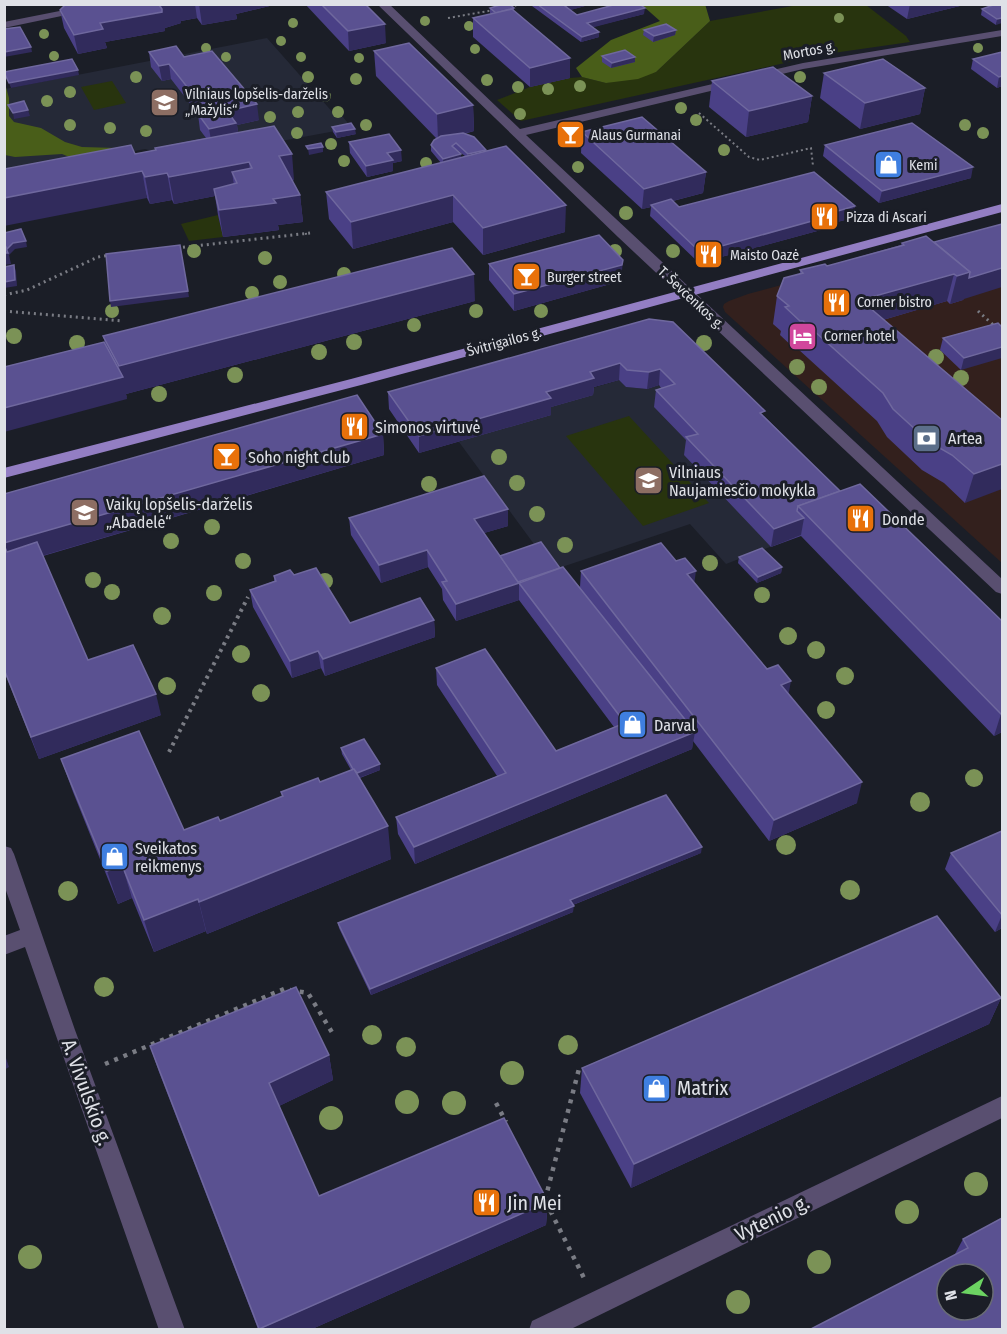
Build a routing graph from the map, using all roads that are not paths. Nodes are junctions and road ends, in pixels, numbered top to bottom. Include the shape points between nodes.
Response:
1 (114, 4) edge
2 (382, 4) edge
3 (4, 25) edge
4 (1002, 33) edge
5 (518, 133) junction
6 (1002, 207) edge
7 (685, 292) junction
8 (4, 473) edge
9 (1002, 588) edge
10 (4, 854) edge
11 (32, 935) junction
12 (4, 946) edge
13 (1002, 1107) edge
14 (172, 1329) edge
15 (541, 1329) edge

1 - 3 street
2 - 5 street, T. Ševčenkos g.
4 - 5 street, Mortos g. via 803,66
5 - 7 street, T. Ševčenkos g.
6 - 7 main road, Švitrigailos g.
7 - 8 main road, Švitrigailos g.
7 - 9 street, T. Ševčenkos g.
10 - 11 street, A. Vivulskio g.
11 - 12 street
11 - 14 street, A. Vivulskio g.
13 - 15 street, Vytenio g.

